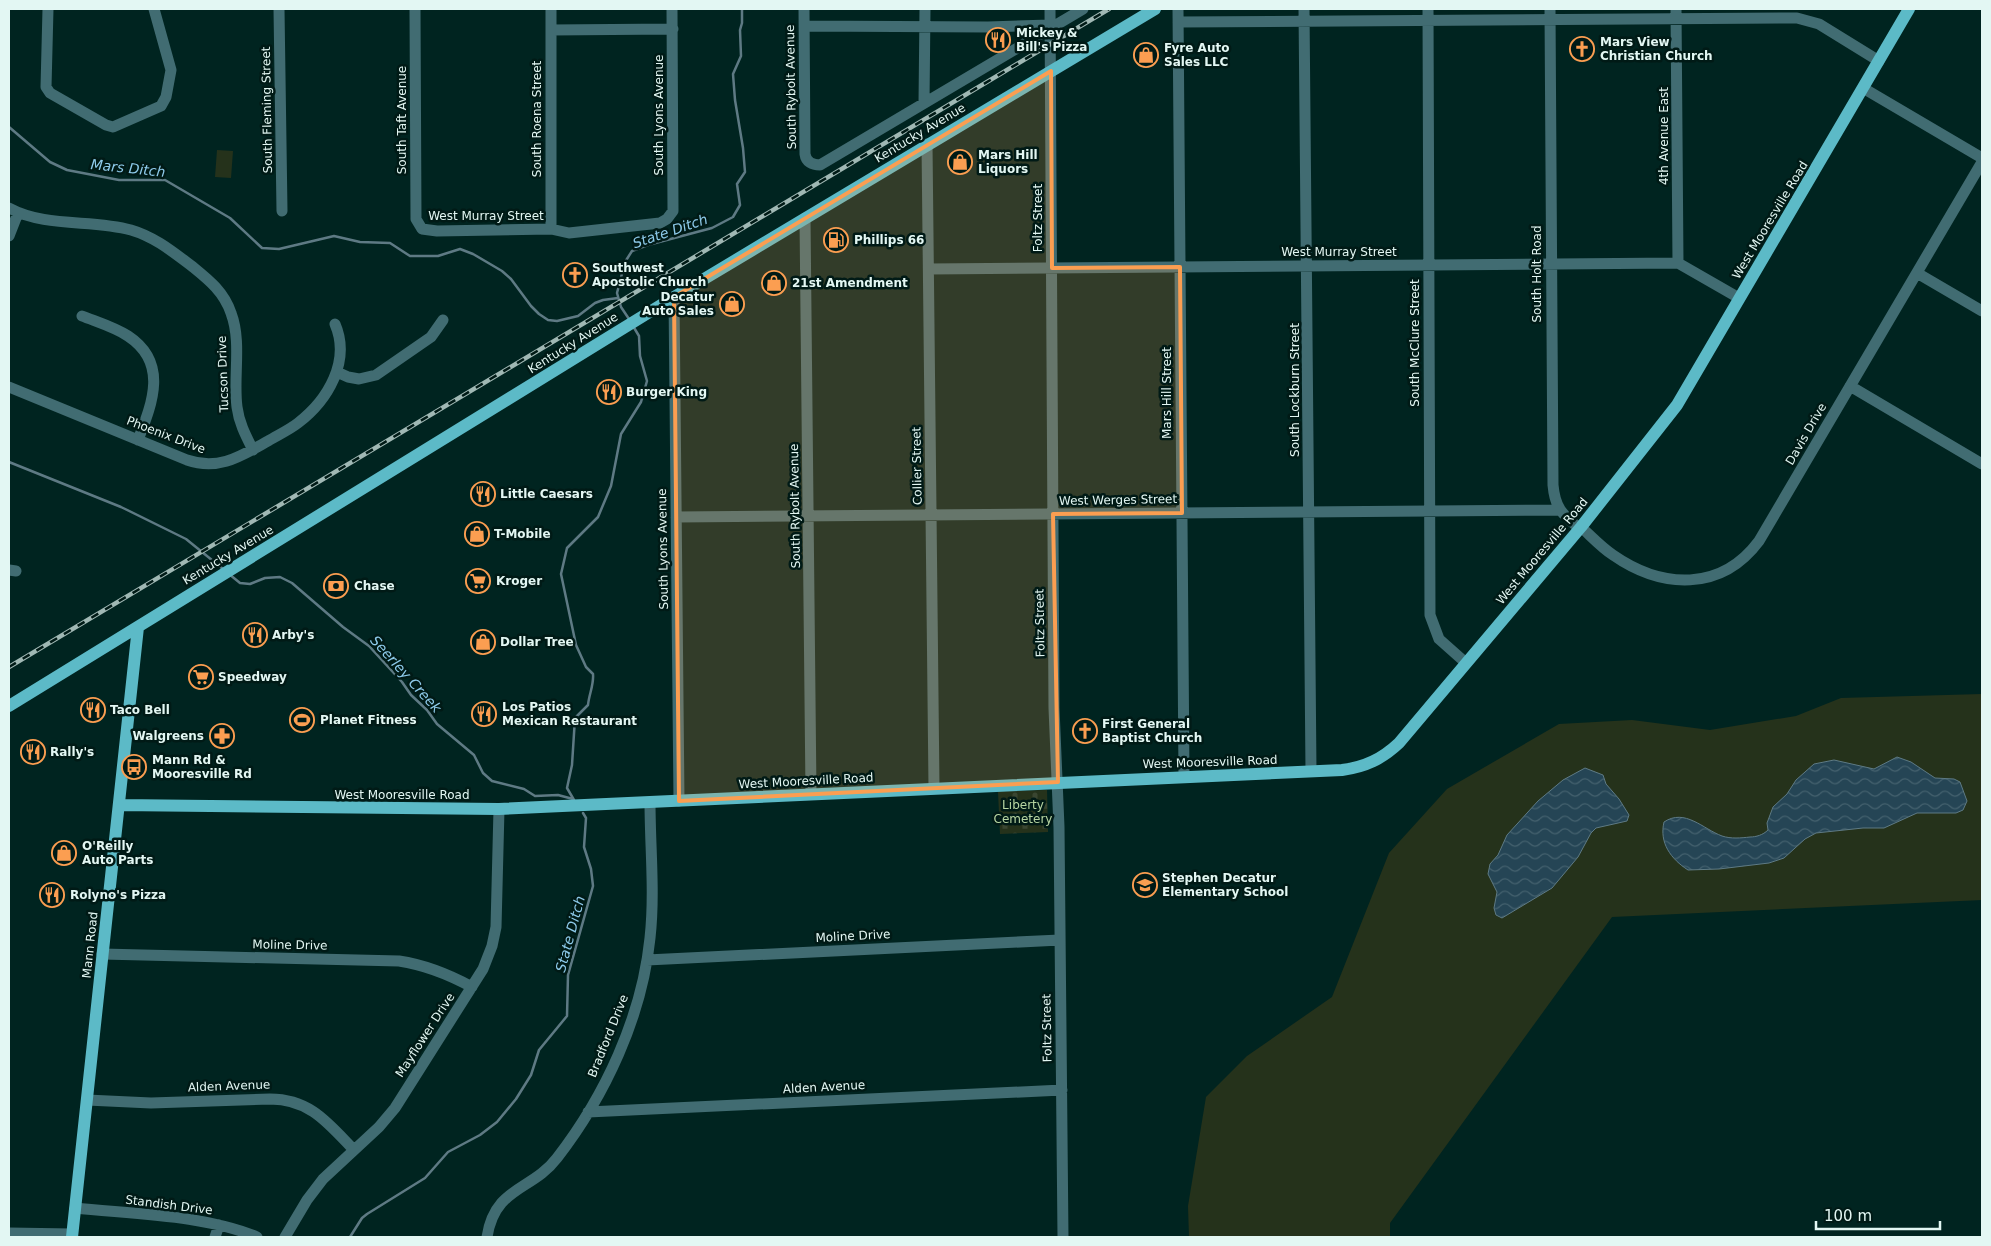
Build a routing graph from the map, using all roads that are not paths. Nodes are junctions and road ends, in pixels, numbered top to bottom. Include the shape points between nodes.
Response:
1 (48, 9) edge
2 (154, 9) edge
3 (279, 9) edge
4 (415, 9) edge
5 (550, 9) edge
6 (672, 9) edge
7 (804, 9) edge
8 (925, 9) edge
9 (1050, 9) edge
10 (1083, 9) edge
11 (1155, 9) edge
12 (1178, 9) edge
13 (1304, 9) edge
14 (1428, 9) edge
15 (1909, 9) edge
16 (1676, 13) edge
17 (1550, 14) edge
18 (1800, 14) edge
19 (1428, 21) junction
20 (1178, 22) junction
21 (1305, 22) junction
22 (804, 26) junction
23 (925, 27) junction
24 (1050, 27) junction
25 (673, 28) junction
26 (551, 30) junction
27 (1878, 61) junction
28 (1051, 71) junction
29 (1864, 88) junction
30 (924, 103) junction
31 (927, 144) junction
32 (1982, 158) edge
33 (1982, 162) edge
34 (14, 210) edge
35 (282, 211) dead end
36 (805, 218) junction
37 (668, 219) joint
38 (422, 229) joint
39 (551, 229) junction
40 (9, 236) edge
41 (1678, 263) junction
42 (1551, 264) junction
43 (1429, 265) junction
44 (1308, 266) junction
45 (1180, 267) junction
46 (1052, 268) junction
47 (929, 269) junction
48 (1917, 273) junction
49 (674, 297) junction
50 (1739, 298) junction
51 (1982, 311) edge
52 (82, 316) dead end
53 (443, 320) dead end
54 (335, 324) dead end
55 (337, 372) junction
56 (1850, 386) junction
57 (9, 387) edge
58 (138, 440) junction
59 (252, 450) junction
60 (1982, 464) edge
61 (1560, 510) junction
62 (1430, 511) junction
63 (1310, 512) junction
64 (1182, 513) junction
65 (1053, 514) junction
66 (931, 515) junction
67 (809, 516) junction
68 (676, 517) junction
69 (1580, 528) junction
70 (138, 627) junction
71 (1466, 663) junction
72 (9, 706) edge
73 (1311, 771) junction
74 (1184, 776) junction
75 (1058, 782) junction
76 (934, 788) junction
77 (811, 794) junction
78 (679, 801) junction
79 (650, 802) junction
80 (119, 805) junction
81 (499, 809) junction
82 (1060, 940) junction
83 (102, 954) junction
84 (647, 960) junction
85 (472, 987) junction
86 (1062, 1090) junction
87 (87, 1100) junction
88 (588, 1112) junction
89 (354, 1150) junction
90 (75, 1208) junction
91 (219, 1225) junction
92 (9, 1233) edge
93 (72, 1236) edge
94 (215, 1237) edge
95 (257, 1237) edge
96 (285, 1237) edge
97 (487, 1237) edge
98 (1063, 1237) edge

1 - 2 street via 46,87 50,93 110,127 161,106 166,97 171,70
3 - 35 street, South Fleming Street
4 - 38 street, South Taft Avenue via 416,219
5 - 26 street, South Roena Street
6 - 25 street, South Lyons Avenue
7 - 22 street, South Rybolt Avenue
8 - 23 street
9 - 24 street, Foltz Street
10 - 24 street
11 - 28 main road, Kentucky Avenue
12 - 20 street, Mars Hill Street
13 - 21 street, South Lockburn Street
14 - 19 street, South McClure Street
15 - 27 main road, West Mooresville Road
16 - 17 street
16 - 18 street
16 - 41 street, 4th Avenue East
17 - 19 street
17 - 42 street, South Holt Road
18 - 27 street
19 - 21 street
19 - 43 street, South McClure Street
20 - 21 street
20 - 45 street, Mars Hill Street
21 - 44 street, South Lockburn Street
22 - 23 street
22 - 30 street, South Rybolt Avenue via 805,154 811,164 820,165
23 - 24 street
23 - 30 street
24 - 28 street, Foltz Street
24 - 30 street
25 - 26 street
25 - 37 street, South Lyons Avenue via 673,211
26 - 39 street, South Roena Street
27 - 29 main road, West Mooresville Road
28 - 31 main road, Kentucky Avenue
28 - 46 street, Foltz Street
29 - 32 street
29 - 50 main road, West Mooresville Road
31 - 36 main road, Kentucky Avenue
31 - 47 street, Collier Street
33 - 48 street, Davis Drive
34 - 40 street
34 - 59 street, Tucson Drive via 43,219 115,227 141,234 168,248 216,287 234,322 237,409
36 - 49 main road, Kentucky Avenue
36 - 67 street, South Rybolt Avenue
37 - 39 street, West Murray Street via 660,223 569,233
38 - 39 street, West Murray Street
41 - 42 street, West Murray Street
41 - 50 street
42 - 43 street, West Murray Street
42 - 61 street, South Holt Road via 1553,478 1555,501
43 - 44 street, West Murray Street
43 - 62 street, South McClure Street
44 - 45 street, West Murray Street
44 - 63 street, South Lockburn Street
45 - 46 street, West Murray Street
45 - 64 street, Mars Hill Street
46 - 47 street, West Murray Street
46 - 65 street, Foltz Street
47 - 66 street, Collier Street
48 - 51 street
48 - 56 street, Davis Drive
49 - 68 street, South Lyons Avenue
49 - 70 main road, Kentucky Avenue
50 - 69 main road, West Mooresville Road via 1676,405
52 - 58 street via 129,336 148,360 154,378 154,394
53 - 55 street via 431,337 376,375 358,379
54 - 55 street, Phoenix Drive via 342,347
55 - 59 street, Phoenix Drive via 310,413
56 - 60 street
56 - 69 street, Davis Drive via 1759,541 1747,555 1725,570 1696,580 1655,576 1612,554
57 - 58 street, Phoenix Drive
58 - 59 street, Phoenix Drive via 206,465 233,461
61 - 62 street, West Werges Street
61 - 69 street
62 - 63 street, West Werges Street
62 - 71 street, South McClure Street via 1430,617 1439,639
63 - 64 street, West Werges Street
63 - 73 street, South Lockburn Street
64 - 65 street, West Werges Street
64 - 74 street, Mars Hill Street
65 - 66 street, West Werges Street
65 - 75 street, Foltz Street
66 - 67 street, West Werges Street
66 - 76 street, Collier Street
67 - 68 street, West Werges Street
67 - 77 street, South Rybolt Avenue
68 - 78 street, South Lyons Avenue
69 - 71 main road, West Mooresville Road
70 - 72 main road, Kentucky Avenue
70 - 80 main road, Mann Road
71 - 73 main road, West Mooresville Road via 1399,743 1386,754 1361,766
73 - 74 main road, West Mooresville Road
74 - 75 main road, West Mooresville Road
75 - 76 main road, West Mooresville Road
75 - 82 street, Foltz Street
76 - 77 main road, West Mooresville Road
77 - 78 main road, West Mooresville Road
78 - 79 main road, West Mooresville Road
79 - 81 main road, West Mooresville Road
79 - 84 street, Bradford Drive via 651,920
80 - 81 main road, West Mooresville Road
80 - 83 main road, Mann Road
81 - 85 street, Mayflower Drive via 495,935 485,965
82 - 84 street, Moline Drive
82 - 86 street, Foltz Street
83 - 85 street, Moline Drive via 399,961 422,964
83 - 87 main road, Mann Road
84 - 88 street, Bradford Drive via 620,1048
85 - 89 street, Mayflower Drive via 395,1108
86 - 88 street, Alden Avenue
86 - 98 street, Foltz Street
87 - 89 street, Alden Avenue via 152,1103 290,1100 315,1111
87 - 90 main road, Mann Road
88 - 97 street, Bradford Drive via 556,1160 502,1203 492,1219
89 - 96 street, Mayflower Drive via 318,1185
90 - 91 street, Standish Drive
90 - 93 main road, Mann Road
91 - 94 street
91 - 95 street, Standish Drive
92 - 93 street

